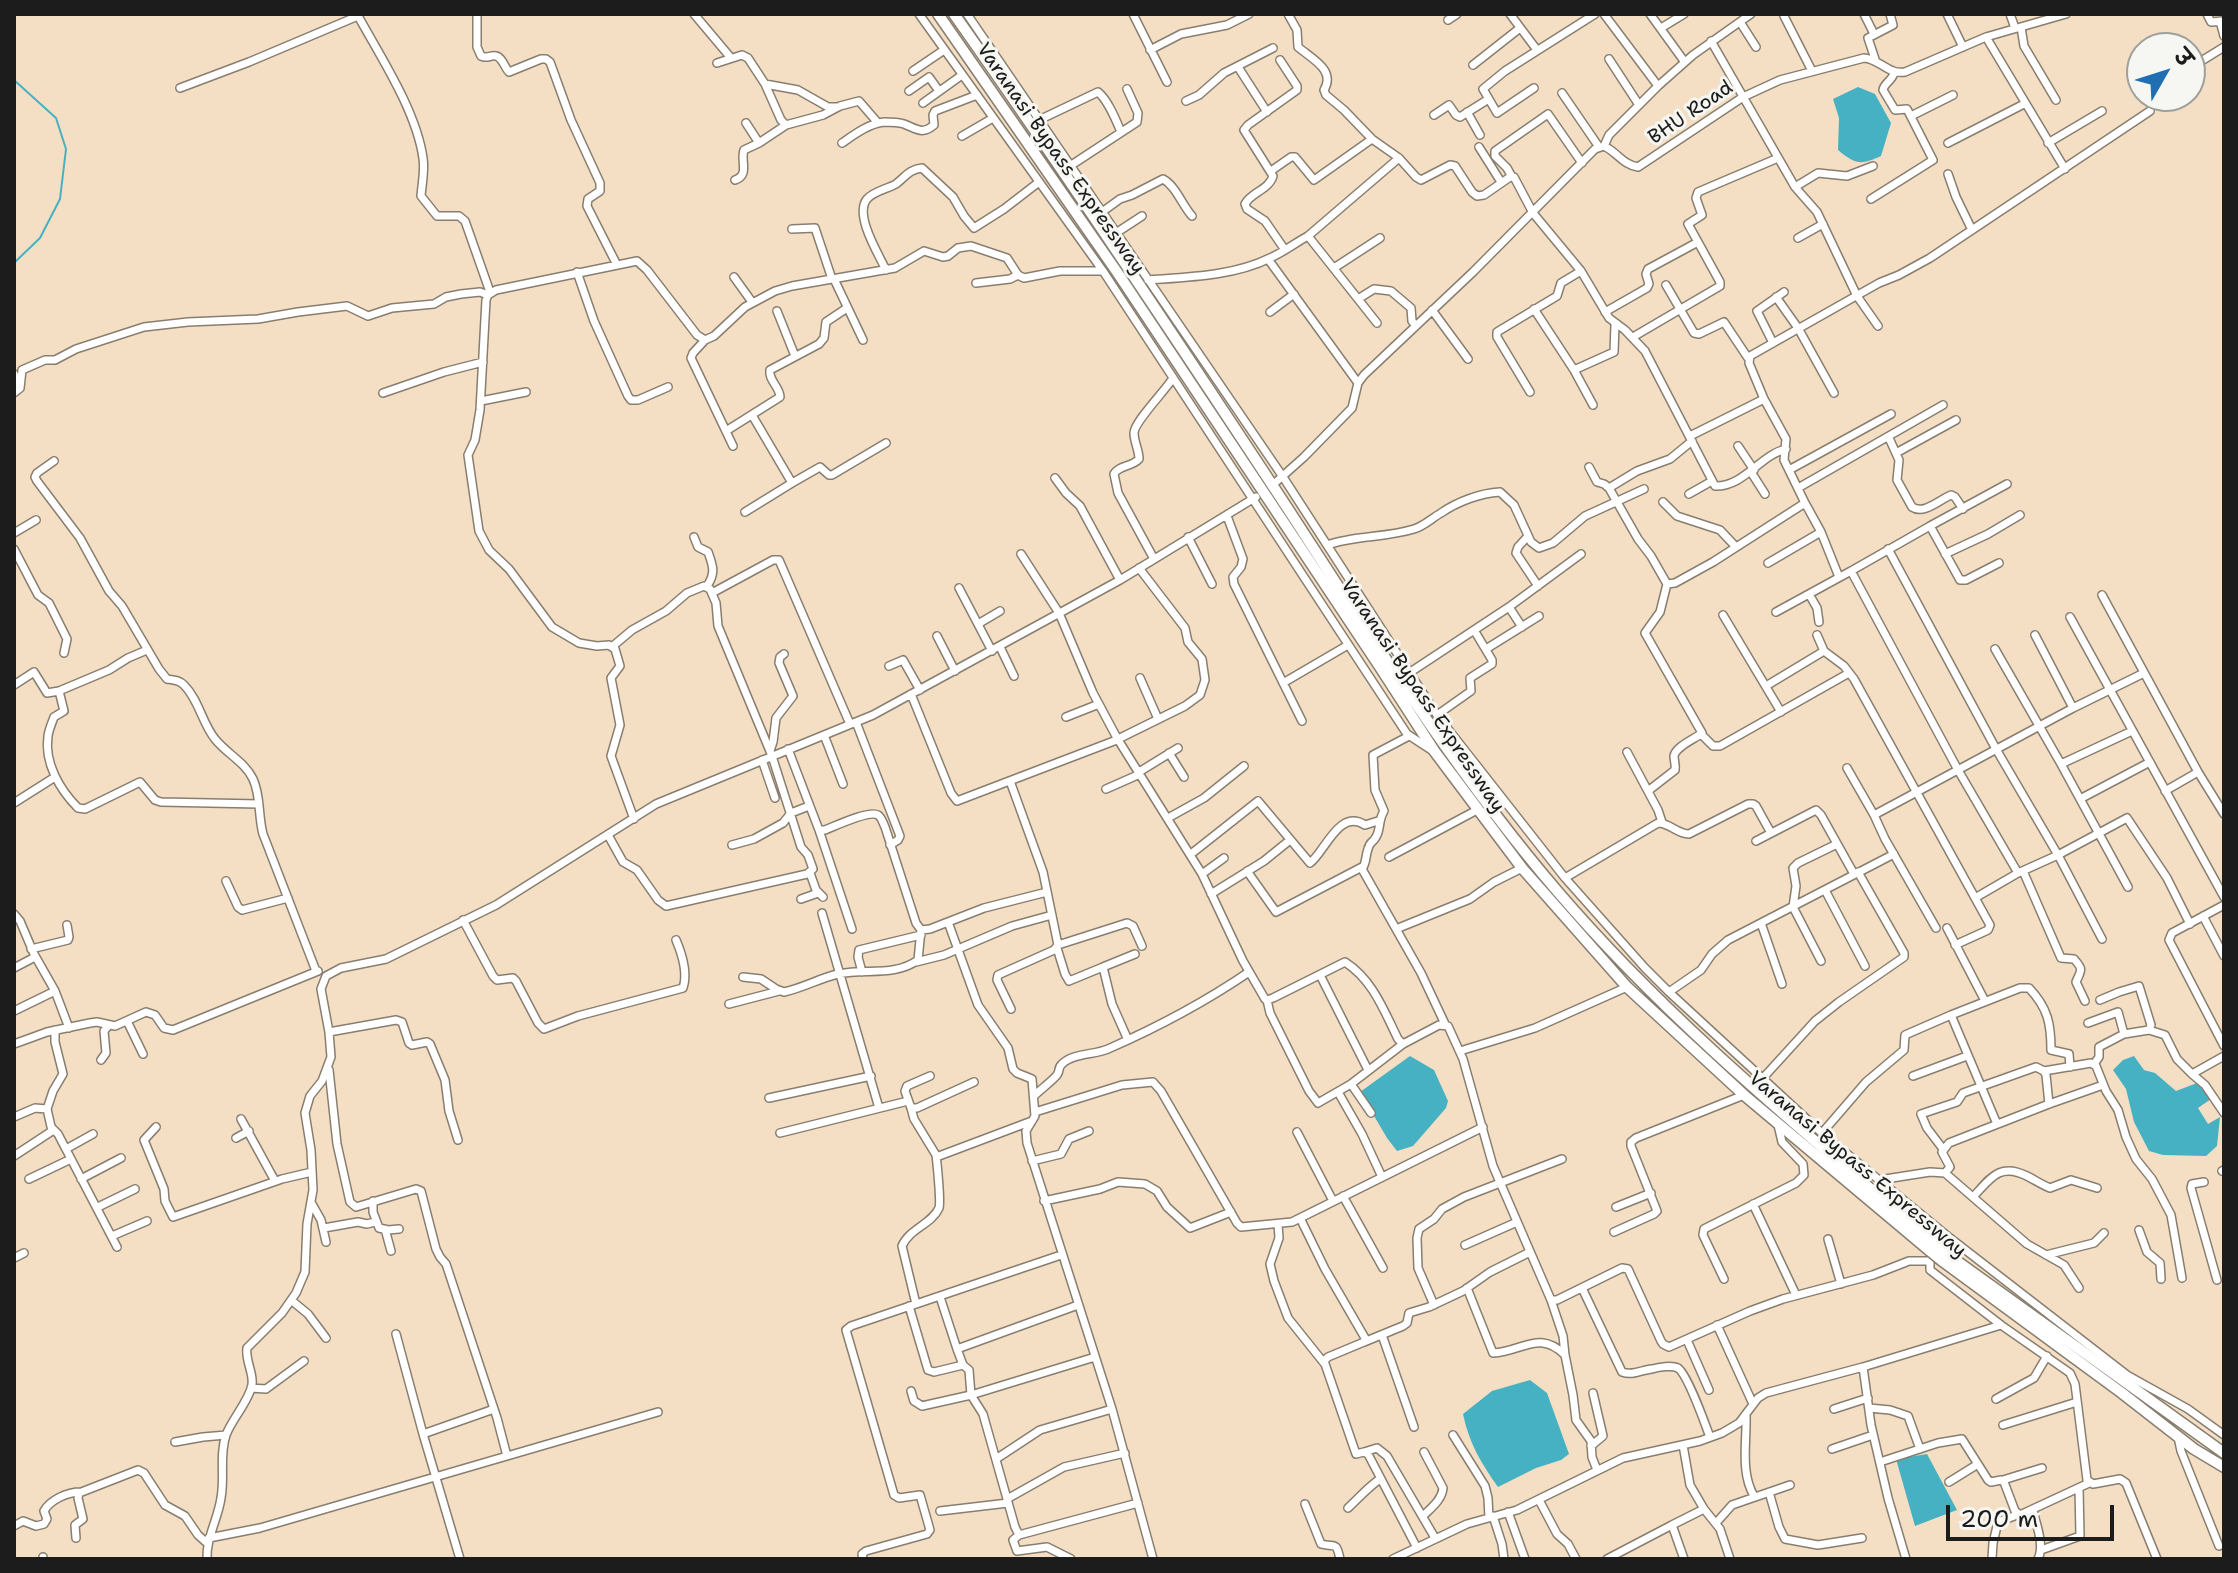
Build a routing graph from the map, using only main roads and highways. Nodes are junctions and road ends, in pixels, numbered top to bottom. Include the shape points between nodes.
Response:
1 (938, 14) edge
2 (954, 14) edge
3 (1937, 1254) junction
4 (2150, 1399) junction
5 (2169, 1400) road end
6 (2224, 1453) edge
7 (2224, 1467) edge

1 - 3 highway, Varanasi Bypass Expressway via 1435,752 1522,868 1627,987 1744,1095
2 - 3 highway, Varanasi Bypass Expressway via 1437,735 1507,829 1631,971
3 - 4 highway, Varanasi Bypass Expressway
3 - 7 highway, Varanasi Bypass Expressway
4 - 5 highway
4 - 6 highway, Varanasi Bypass Expressway

